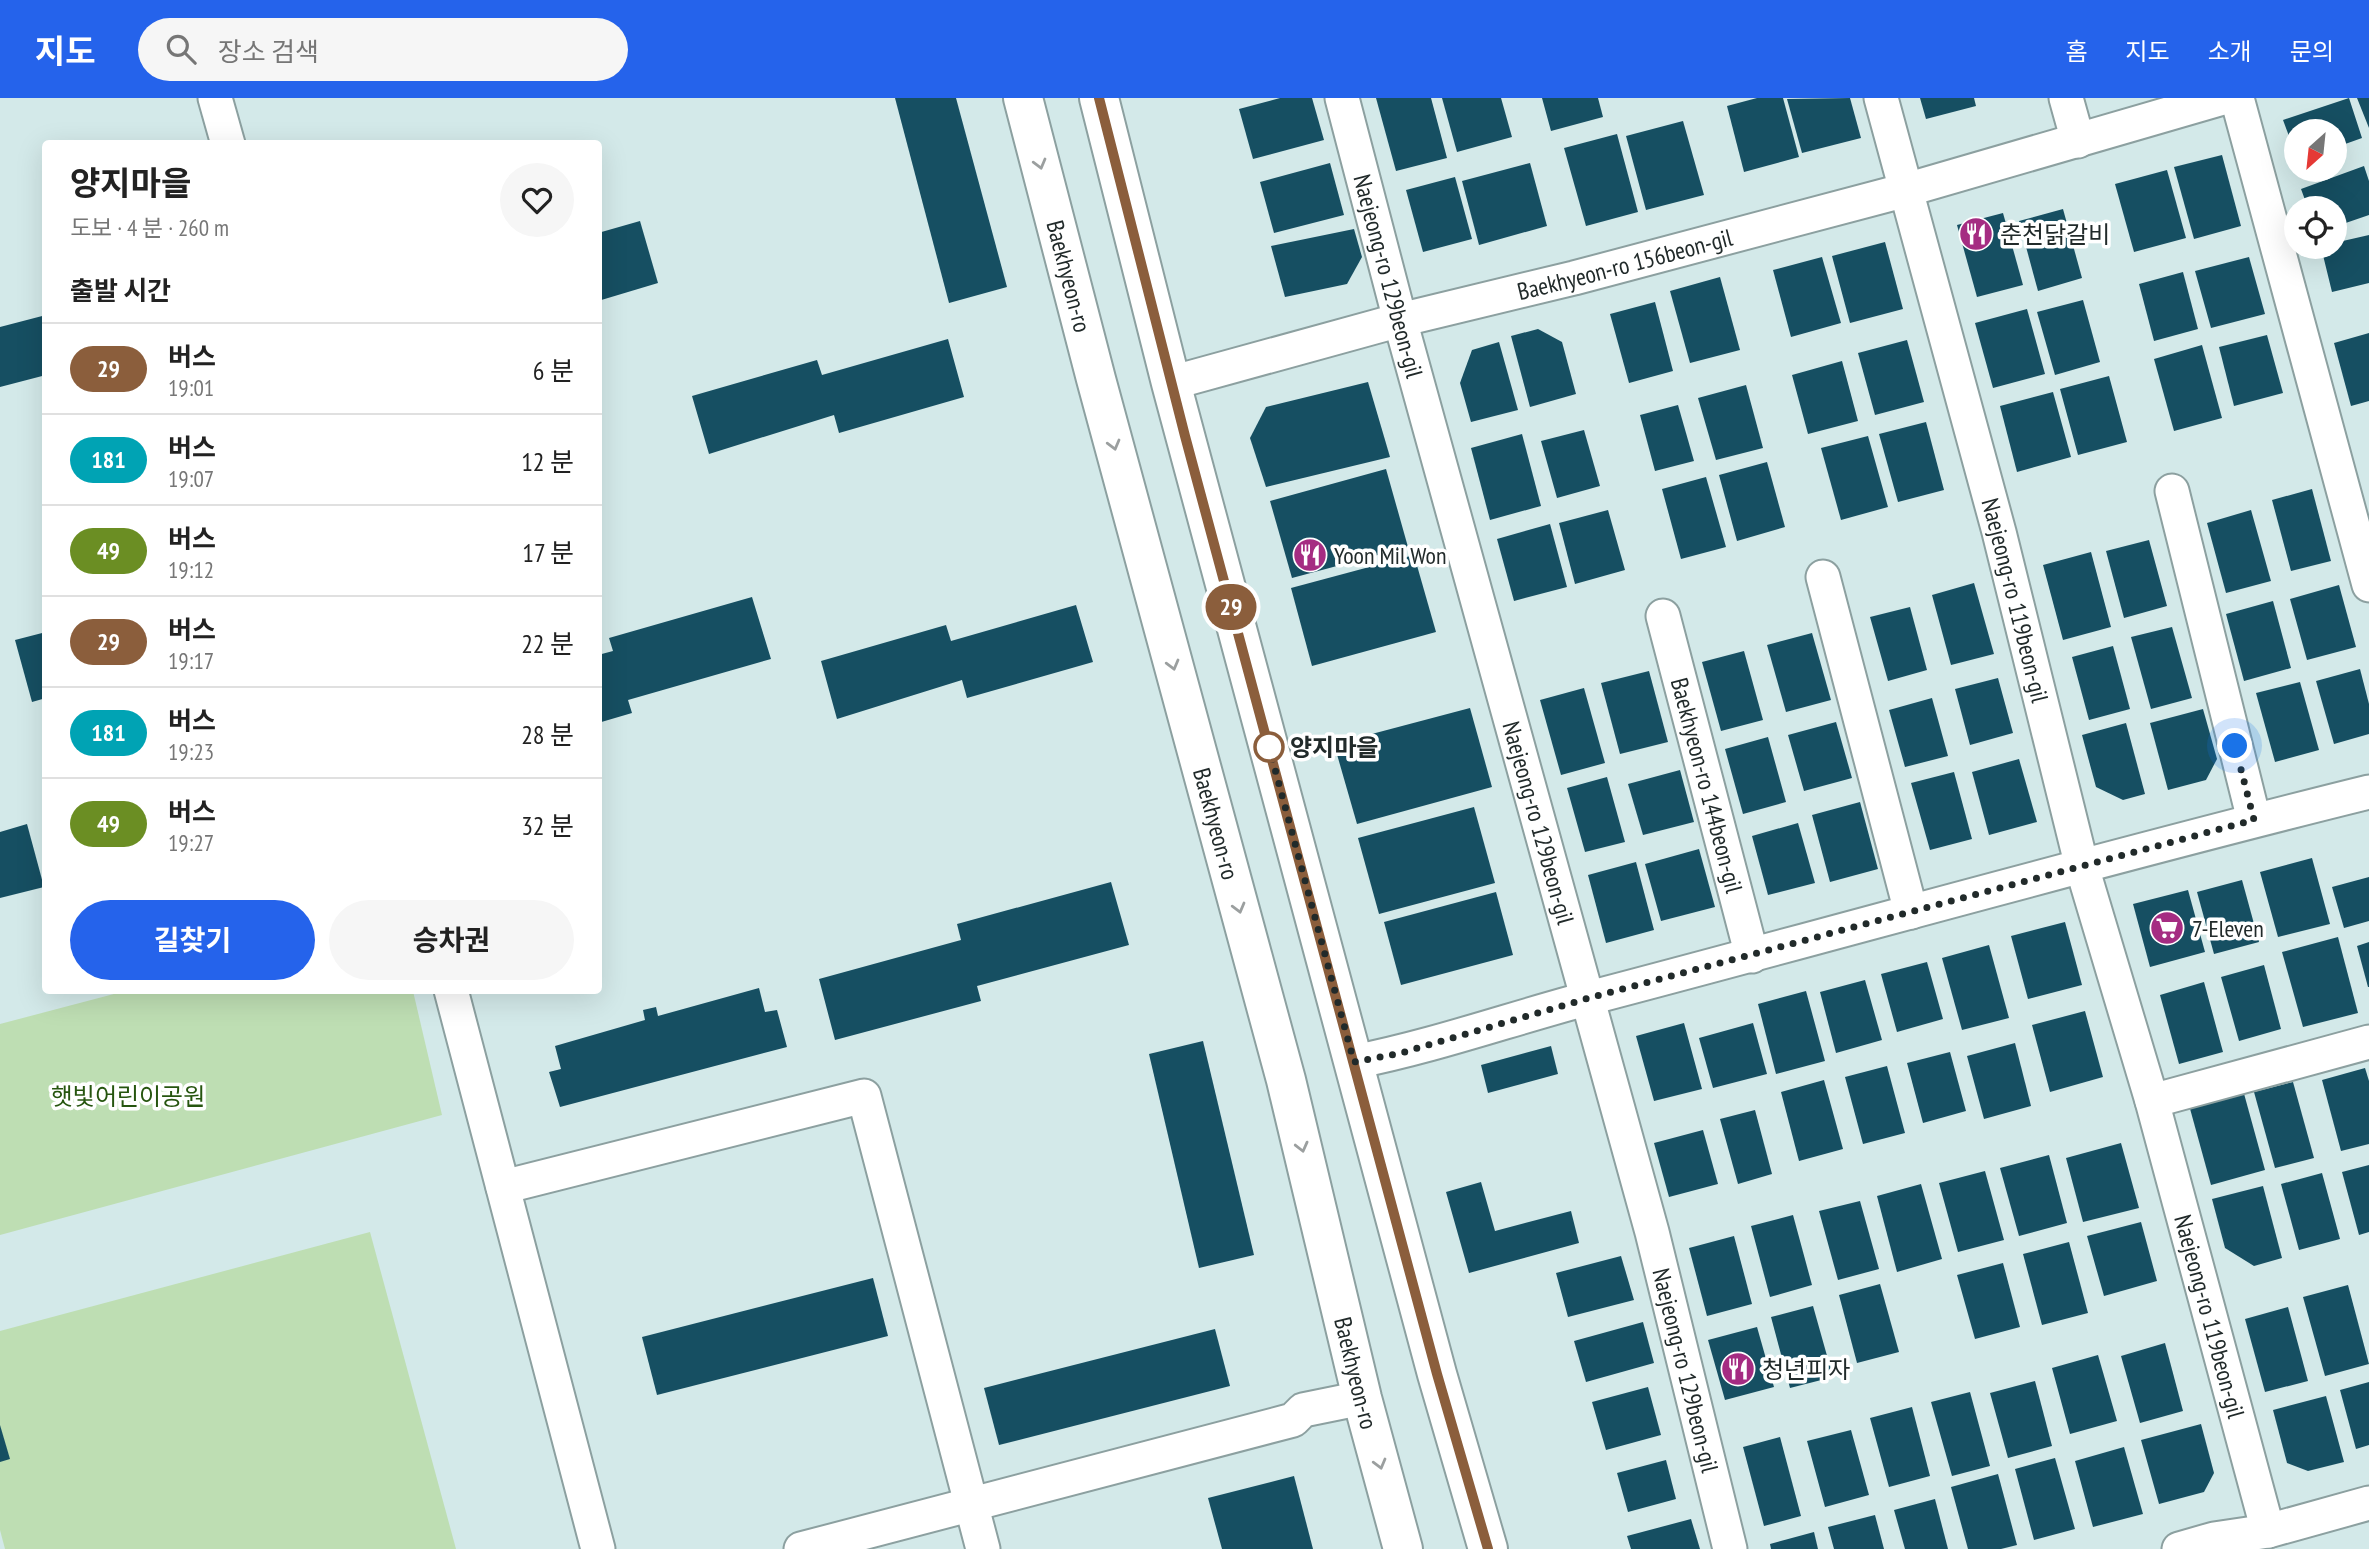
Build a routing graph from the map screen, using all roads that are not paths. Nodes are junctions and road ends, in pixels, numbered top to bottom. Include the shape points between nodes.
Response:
1 (215, 98) edge
2 (1023, 98) edge
3 (1099, 98) edge
4 (1342, 98) edge
5 (1881, 98) edge
6 (2066, 98) edge
7 (2223, 98) edge
8 (2237, 98) edge
9 (227, 140) edge
10 (2078, 141) junction
11 (1906, 190) junction
12 (1400, 320) junction
13 (1171, 383) junction
14 (2172, 491) dead end
15 (2367, 566) edge
16 (1823, 576) dead end
17 (1663, 616) dead end
18 (2369, 792) edge
19 (2254, 820) junction
20 (2082, 867) junction
21 (1912, 912) junction
22 (1752, 956) junction
23 (451, 994) edge
24 (1589, 998) junction
25 (2369, 1042) edge
26 (1354, 1062) junction
27 (2152, 1101) junction
28 (503, 1187) junction
29 (1362, 1398) junction
30 (2369, 1503) edge
31 (971, 1504) junction
32 (2268, 1531) junction
33 (598, 1549) edge
34 (800, 1549) edge
35 (983, 1549) edge
36 (1403, 1549) edge
37 (1488, 1549) edge
38 (1730, 1549) edge
39 (2179, 1549) edge

1 - 9 street
2 -> 29 main road, Baekhyeon-ro via 1286,1080
3 - 13 main road
4 - 12 street, Naejeong-ro 129beon-gil
5 - 11 street, Naejeong-ro 119beon-gil
6 - 10 street
7 - 10 street, Baekhyeon-ro 156beon-gil
8 - 15 street
10 - 11 street, Baekhyeon-ro 156beon-gil
11 - 12 street, Baekhyeon-ro 156beon-gil
11 - 20 street, Naejeong-ro 119beon-gil via 1999,532
12 - 13 street, Baekhyeon-ro 156beon-gil
12 - 24 street, Naejeong-ro 129beon-gil
13 - 26 main road
14 - 19 street
16 - 21 street
17 - 22 street, Baekhyeon-ro 144beon-gil
18 - 19 street
19 - 20 street
20 - 21 street
20 - 27 street, Naejeong-ro 119beon-gil
21 - 22 street
22 - 24 street
23 - 28 street
24 - 26 street via 1401,1053
24 - 38 street, Naejeong-ro 129beon-gil via 1653,1232
25 - 27 street
26 - 37 main road
27 - 32 street, Naejeong-ro 119beon-gil
28 - 31 street via 864,1096
28 - 33 street
29 - 31 street via 1303,1410 1293,1420
29 -> 36 main road, Baekhyeon-ro
30 - 32 street
31 - 34 street
31 - 35 street
32 - 39 street

